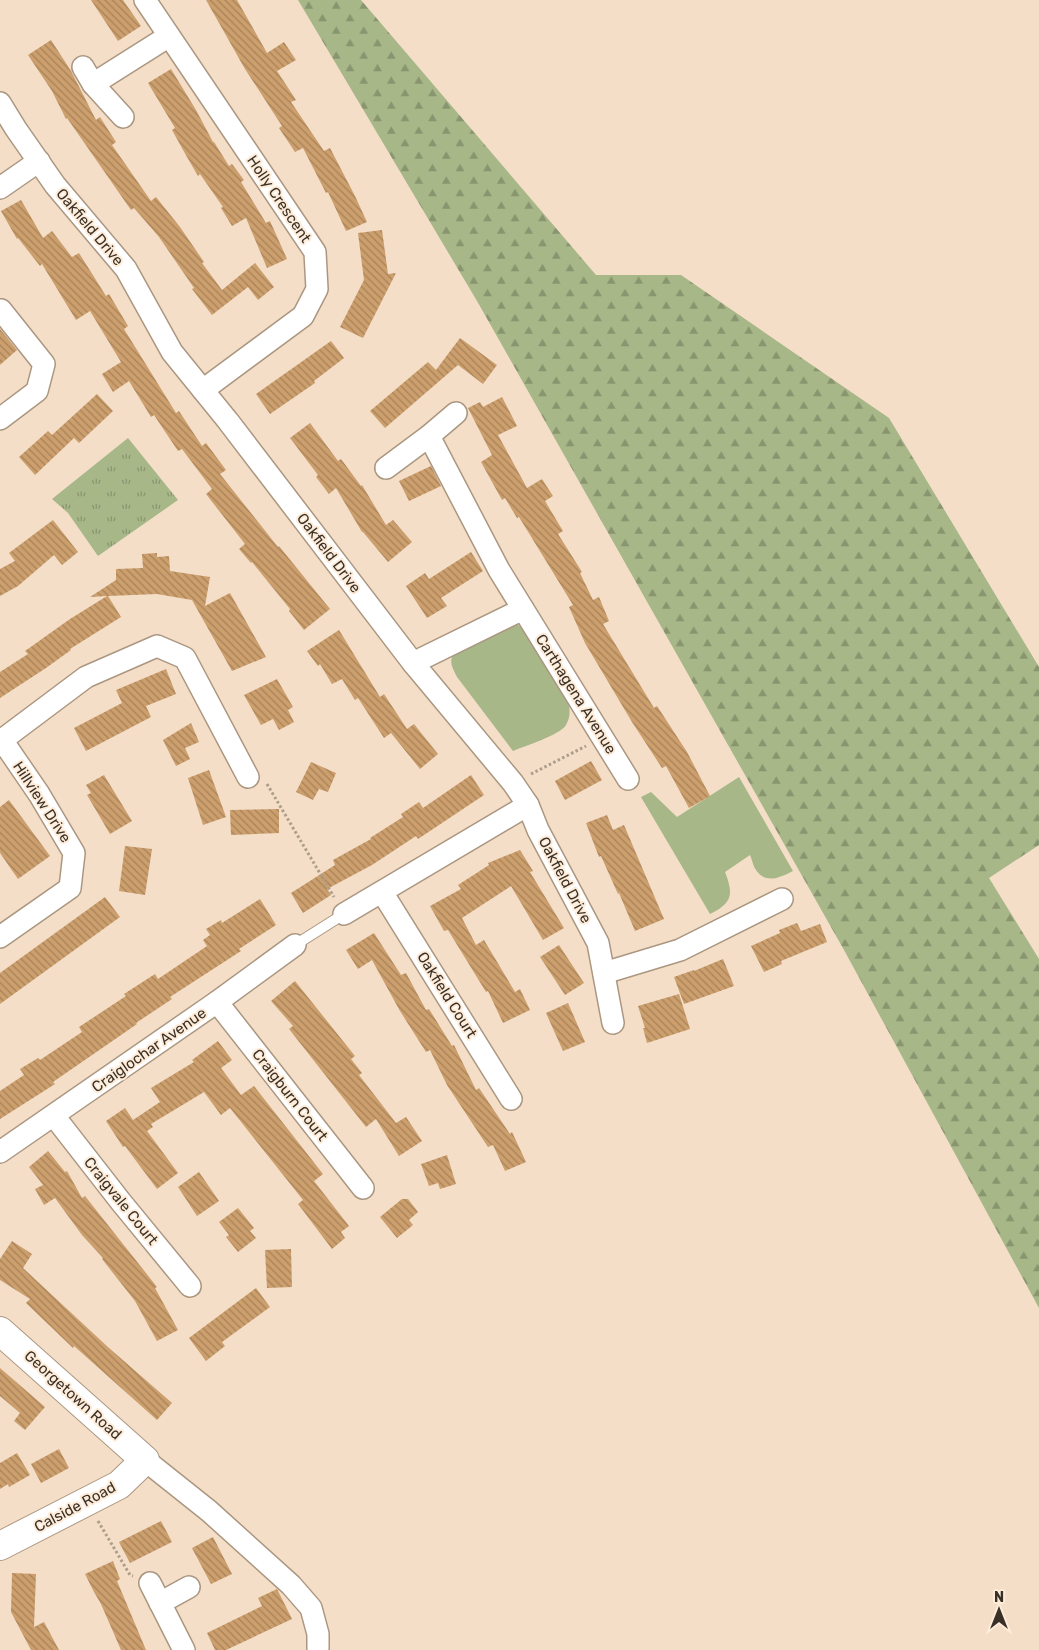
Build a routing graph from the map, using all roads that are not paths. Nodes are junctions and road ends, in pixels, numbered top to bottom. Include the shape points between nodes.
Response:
1 (145, 0) edge
2 (170, 36) junction
3 (0, 103) edge
4 (123, 117) dead end
5 (38, 162) junction
6 (0, 188) edge
7 (1, 310) dead end
8 (203, 390) junction
9 (456, 413) dead end
10 (0, 419) edge
11 (429, 436) junction
12 (386, 468) dead end
13 (523, 609) junction
14 (413, 663) junction
15 (248, 777) road end
16 (628, 779) dead end
17 (528, 805) junction
18 (382, 892) junction
19 (782, 899) dead end
20 (344, 914) joint
21 (0, 937) edge
22 (295, 944) joint
23 (604, 973) junction
24 (217, 1002) junction
25 (613, 1024) dead end
26 (512, 1099) dead end
27 (54, 1116) junction
28 (0, 1152) edge
29 (364, 1188) dead end
30 (190, 1286) dead end
31 (0, 1331) edge
32 (145, 1460) junction
33 (0, 1546) edge
34 (150, 1583) road end
35 (189, 1587) dead end
36 (160, 1603) junction
37 (318, 1649) edge
38 (184, 1650) edge

1 - 2 street, Holly Crescent
2 - 4 street via 88,76
2 - 8 street, Holly Crescent via 315,252 316,289 303,316
3 - 5 street, Oakfield Drive
5 - 6 street
5 - 8 street, Oakfield Drive via 126,270 172,352
7 - 10 street via 44,364 37,391
8 - 14 street, Oakfield Drive
9 - 11 street
11 - 12 street
11 - 13 street, Carthagena Avenue
13 - 14 street
13 - 16 street, Carthagena Avenue
14 - 17 street, Oakfield Drive
15 - 21 street, Hillview Drive via 185,658 156,646 86,677 2,740 74,853 70,888
17 - 18 street
17 - 23 street, Oakfield Drive via 598,943
18 - 20 street
18 - 26 street, Oakfield Court
19 - 23 street via 680,950
20 - 22 lane
22 - 24 street, Craiglochar Avenue
23 - 25 street, Oakfield Drive
24 - 27 street, Craiglochar Avenue
24 - 29 street, Craigburn Court
27 - 28 street, Craiglochar Avenue
27 - 30 street, Craigvale Court
31 - 32 street, Georgetown Road
32 - 33 street, Calside Road via 119,1485
32 - 37 street via 209,1511 291,1585 311,1608 318,1634
34 - 36 street
35 - 36 street
36 - 38 street

